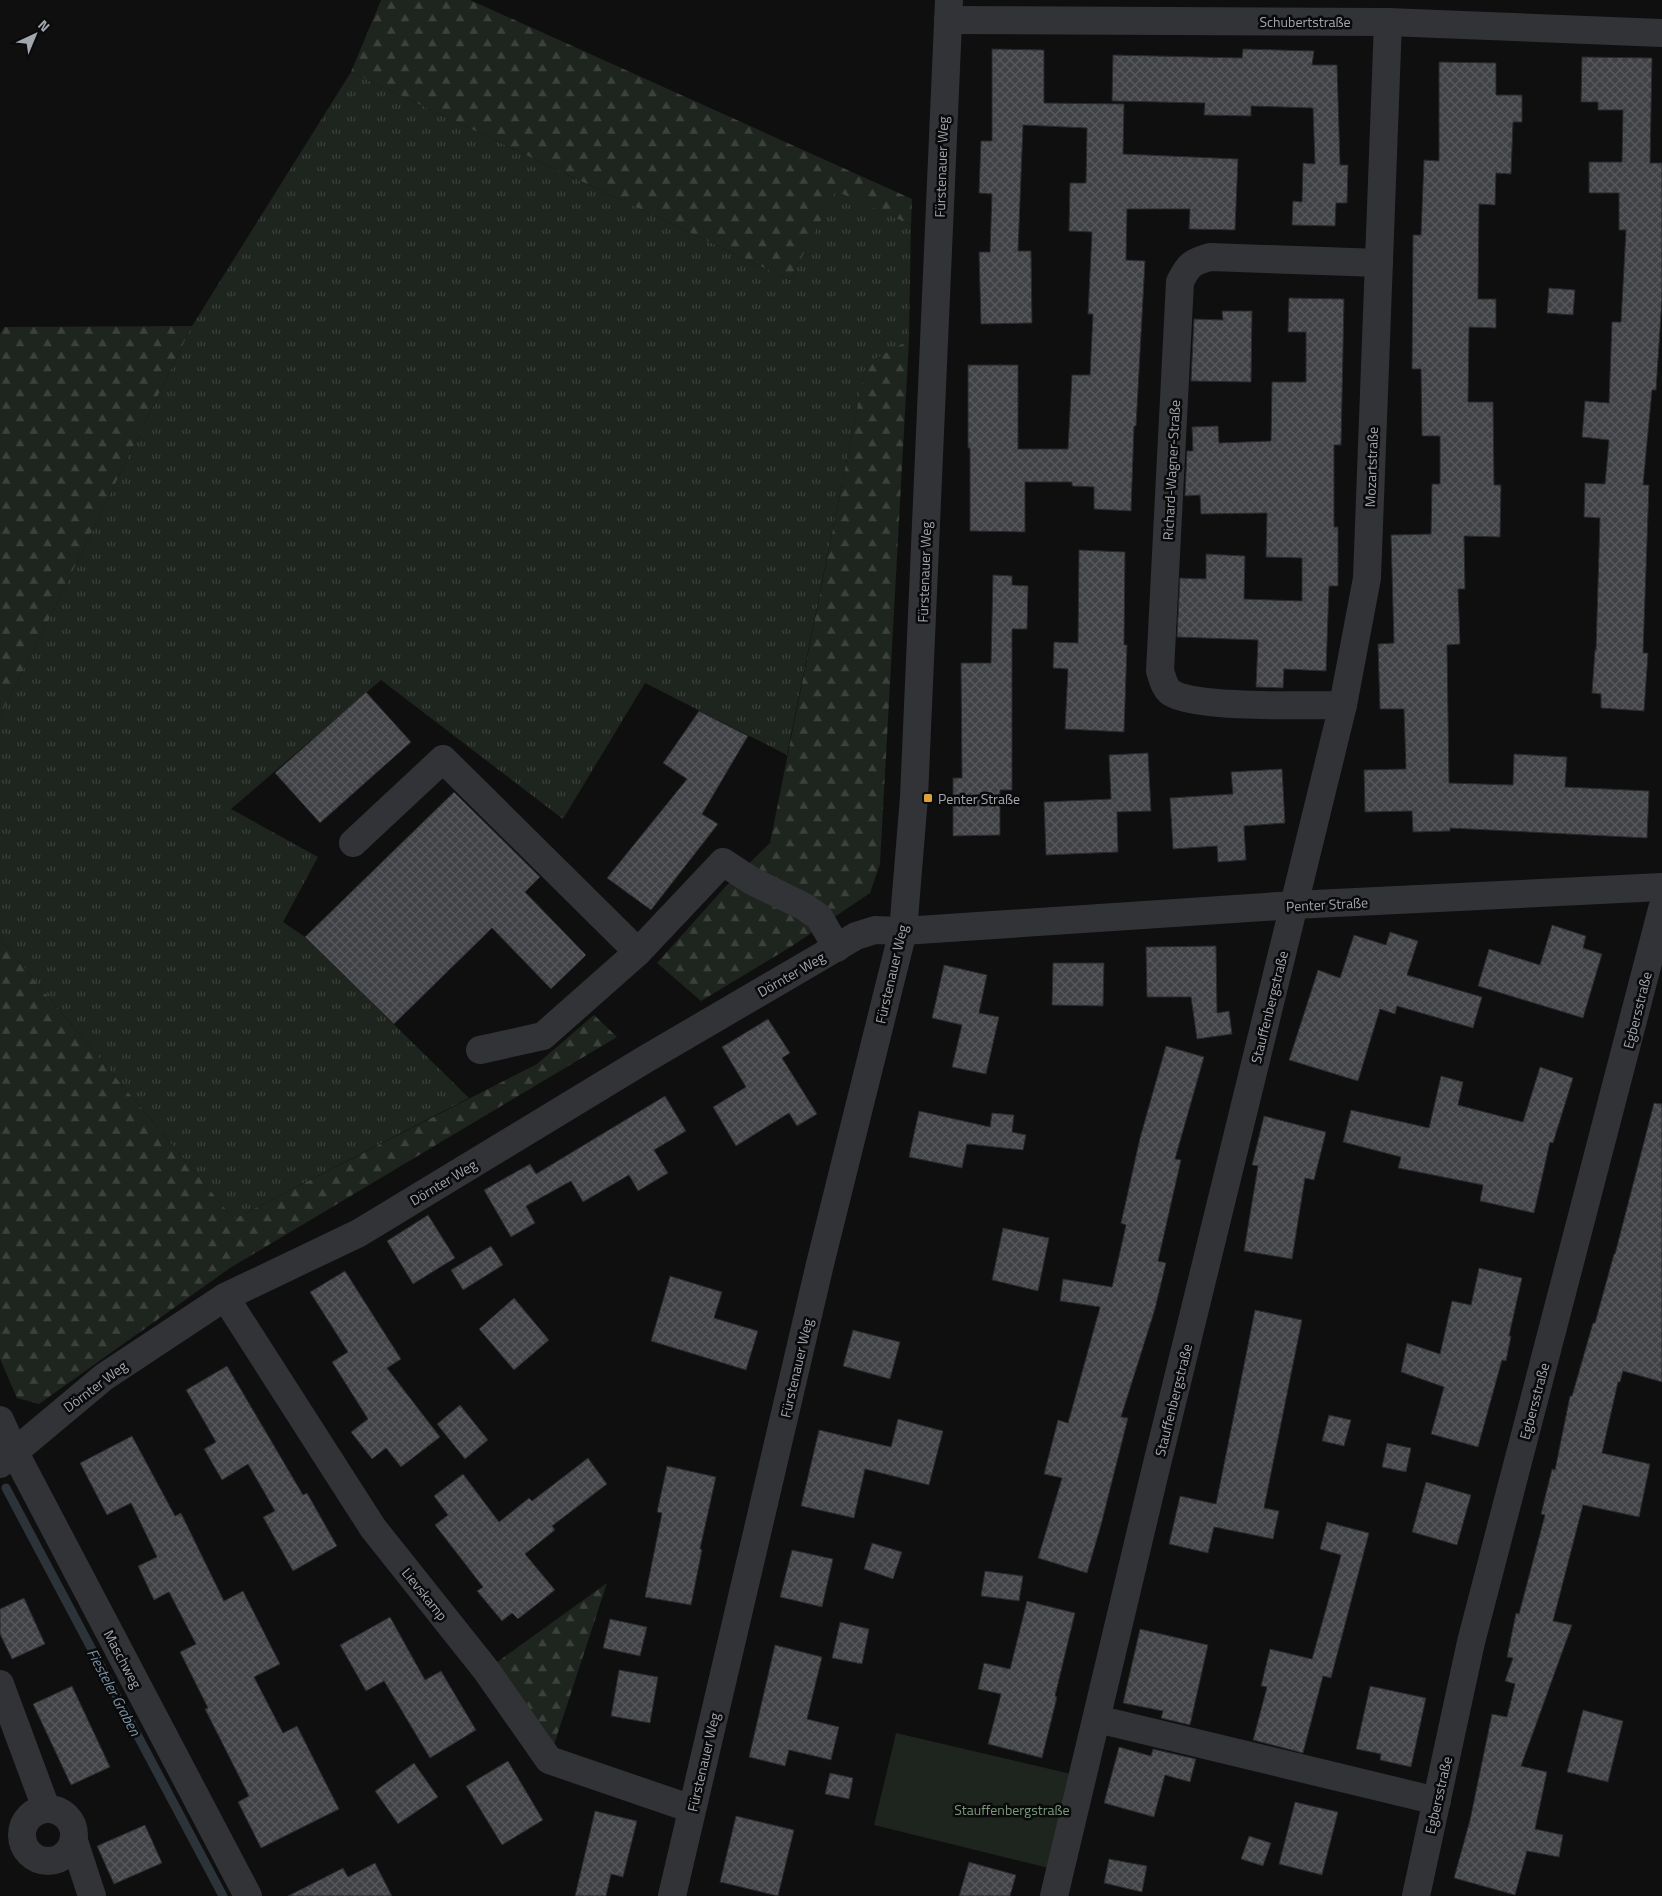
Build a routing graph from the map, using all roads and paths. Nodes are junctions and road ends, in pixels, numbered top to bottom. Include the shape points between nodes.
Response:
1 (948, 10) edge
2 (1388, 22) junction
3 (1662, 33) edge
4 (1379, 263) junction
5 (1343, 705) junction
6 (354, 842) dead end
7 (1662, 886) edge
8 (1294, 905) junction
9 (1662, 909) edge
10 (903, 931) junction
11 (837, 948) junction
12 (638, 952) junction
13 (480, 1050) dead end
14 (225, 1297) junction
15 (0, 1420) edge
16 (7, 1457) edge
17 (0, 1684) edge
18 (1097, 1719) junction
19 (1437, 1801) junction
20 (46, 1808) junction
21 (692, 1809) junction
22 (11, 1840) edge
23 (74, 1841) junction
24 (92, 1896) edge
25 (248, 1896) edge
26 (672, 1896) edge
27 (1054, 1896) edge
28 (1416, 1896) edge

1 - 2 street, Schubertstraße
1 - 10 street, Fürstenauer Weg via 914,787
2 - 3 street, Schubertstraße
2 - 4 street, Mozartstraße
4 - 5 street, Mozartstraße via 1368,578
4 - 5 street, Richard-Wagner-Straße via 1210,257 1194,262 1180,282 1160,671 1165,686 1181,697 1215,703
5 - 8 street, Mozartstraße
6 - 12 street via 443,759
7 - 8 street, Penter Straße
8 - 10 street, Penter Straße
8 - 18 street, Stauffenbergstraße
9 - 19 street, Egbersstraße via 1472,1642
10 - 11 street, Dörnter Weg via 875,930 856,936
10 - 21 street, Fürstenauer Weg via 820,1264
11 - 12 street via 818,917 723,862
11 - 14 street, Dörnter Weg via 644,1060 359,1233
12 - 13 street via 543,1036
14 - 16 street, Dörnter Weg via 104,1377
14 - 21 street, Lievskamp via 373,1528 486,1670 549,1760
15 - 16 street, Maschweg
16 - 25 street, Maschweg
17 - 20 street
18 - 19 street
18 - 27 street, Stauffenbergstraße
19 - 28 street, Egbersstraße
20 - 22 street via 37,1810
20 - 23 street via 55,1809 71,1821
21 - 26 street, Fürstenauer Weg
22 - 23 street via 24,1846 37,1859 46,1861 64,1856
23 - 24 street

